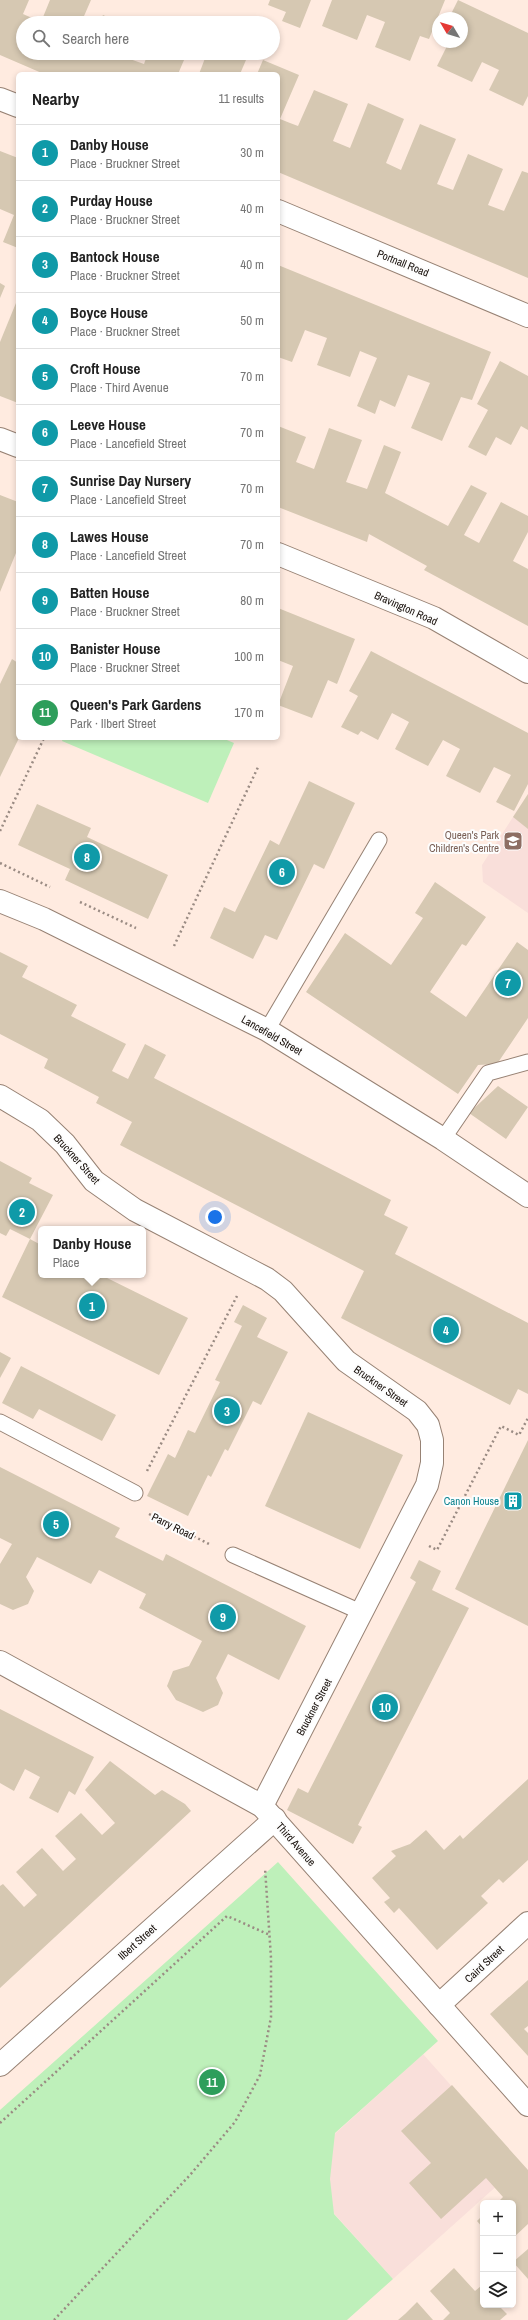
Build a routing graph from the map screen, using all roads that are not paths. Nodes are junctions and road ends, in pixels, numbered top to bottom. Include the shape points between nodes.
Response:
1 (0, 99) edge
2 (16, 105) edge
3 (280, 212) edge
4 (528, 316) edge
5 (0, 439) edge
6 (16, 445) edge
7 (280, 555) edge
8 (528, 672) edge
9 (379, 840) dead end
10 (0, 901) edge
11 (267, 1030) junction
12 (528, 1062) edge
13 (0, 1096) edge
14 (443, 1139) junction
15 (528, 1196) edge
16 (0, 1422) edge
17 (135, 1493) road end
18 (233, 1556) road end
19 (363, 1612) junction
20 (0, 1662) edge
21 (266, 1819) junction
22 (528, 1923) edge
23 (439, 2006) junction
24 (0, 2065) edge
25 (528, 2105) edge

1 - 2 street
3 - 4 street, Portnall Road
5 - 6 street
7 - 8 street, Bravington Road via 434,618
9 - 11 lane
10 - 11 street, Lancefield Street via 44,919
11 - 14 street, Lancefield Street
12 - 14 lane via 488,1073
13 - 19 street, Bruckner Street via 40,1120 65,1144 94,1181 135,1210 283,1291 346,1361 417,1411 428,1425 432,1440 432,1463 427,1485
14 - 15 street, Lancefield Street
16 - 17 lane
18 - 19 lane
19 - 21 street, Bruckner Street
20 - 21 street, Third Avenue
21 - 23 street, Third Avenue
21 - 24 street, Ilbert Street
22 - 23 street, Caird Street
23 - 25 street, Third Avenue

